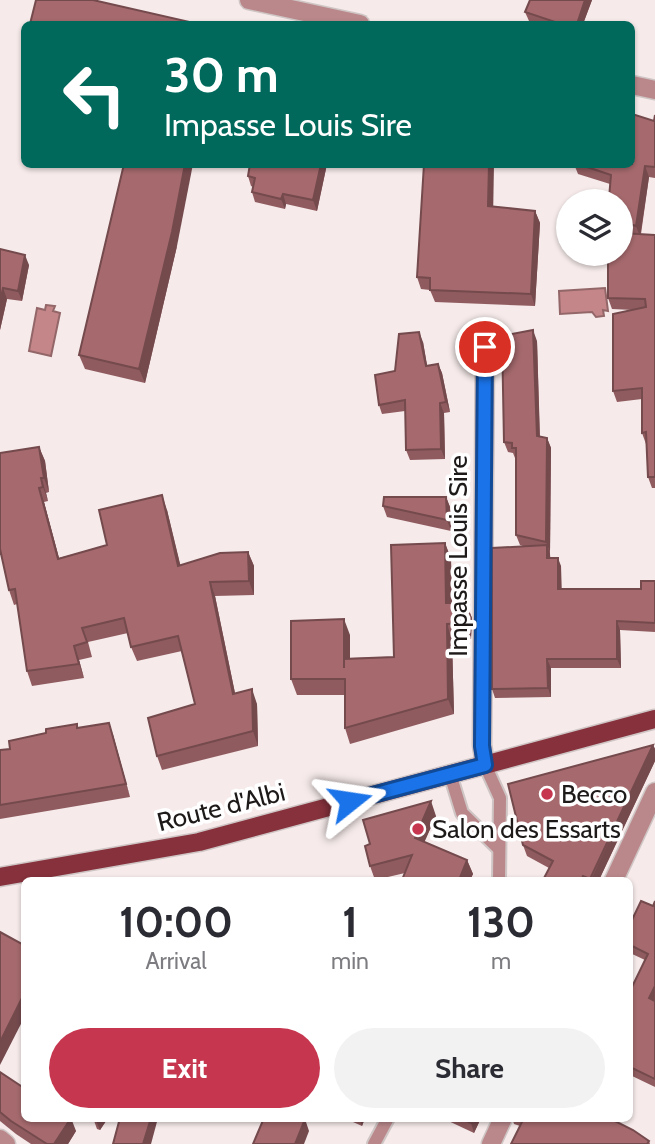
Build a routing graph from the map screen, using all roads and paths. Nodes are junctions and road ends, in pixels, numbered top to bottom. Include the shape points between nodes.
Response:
1 (249, 0) edge
2 (346, 21) edge
3 (635, 86) edge
4 (655, 90) edge
5 (485, 347) dead end
6 (655, 719) edge
7 (485, 765) junction
8 (450, 774) junction
9 (655, 792) edge
10 (498, 848) junction
11 (0, 877) edge
12 (499, 877) edge
13 (615, 877) edge
14 (386, 1122) edge
15 (501, 1122) edge
16 (0, 1139) edge
17 (6, 1144) edge
18 (374, 1144) edge
19 (491, 1144) edge

1 - 2 street
3 - 4 street
5 - 7 street, Impasse Louis Sire
6 - 7 main road, Route d'Albi
7 - 8 main road, Route d'Albi
7 - 10 lane via 500,798
8 - 10 lane via 462,813
8 - 11 main road, Route d'Albi via 199,842
9 - 13 street
10 - 12 lane
14 - 18 lane
15 - 19 street
16 - 17 street

